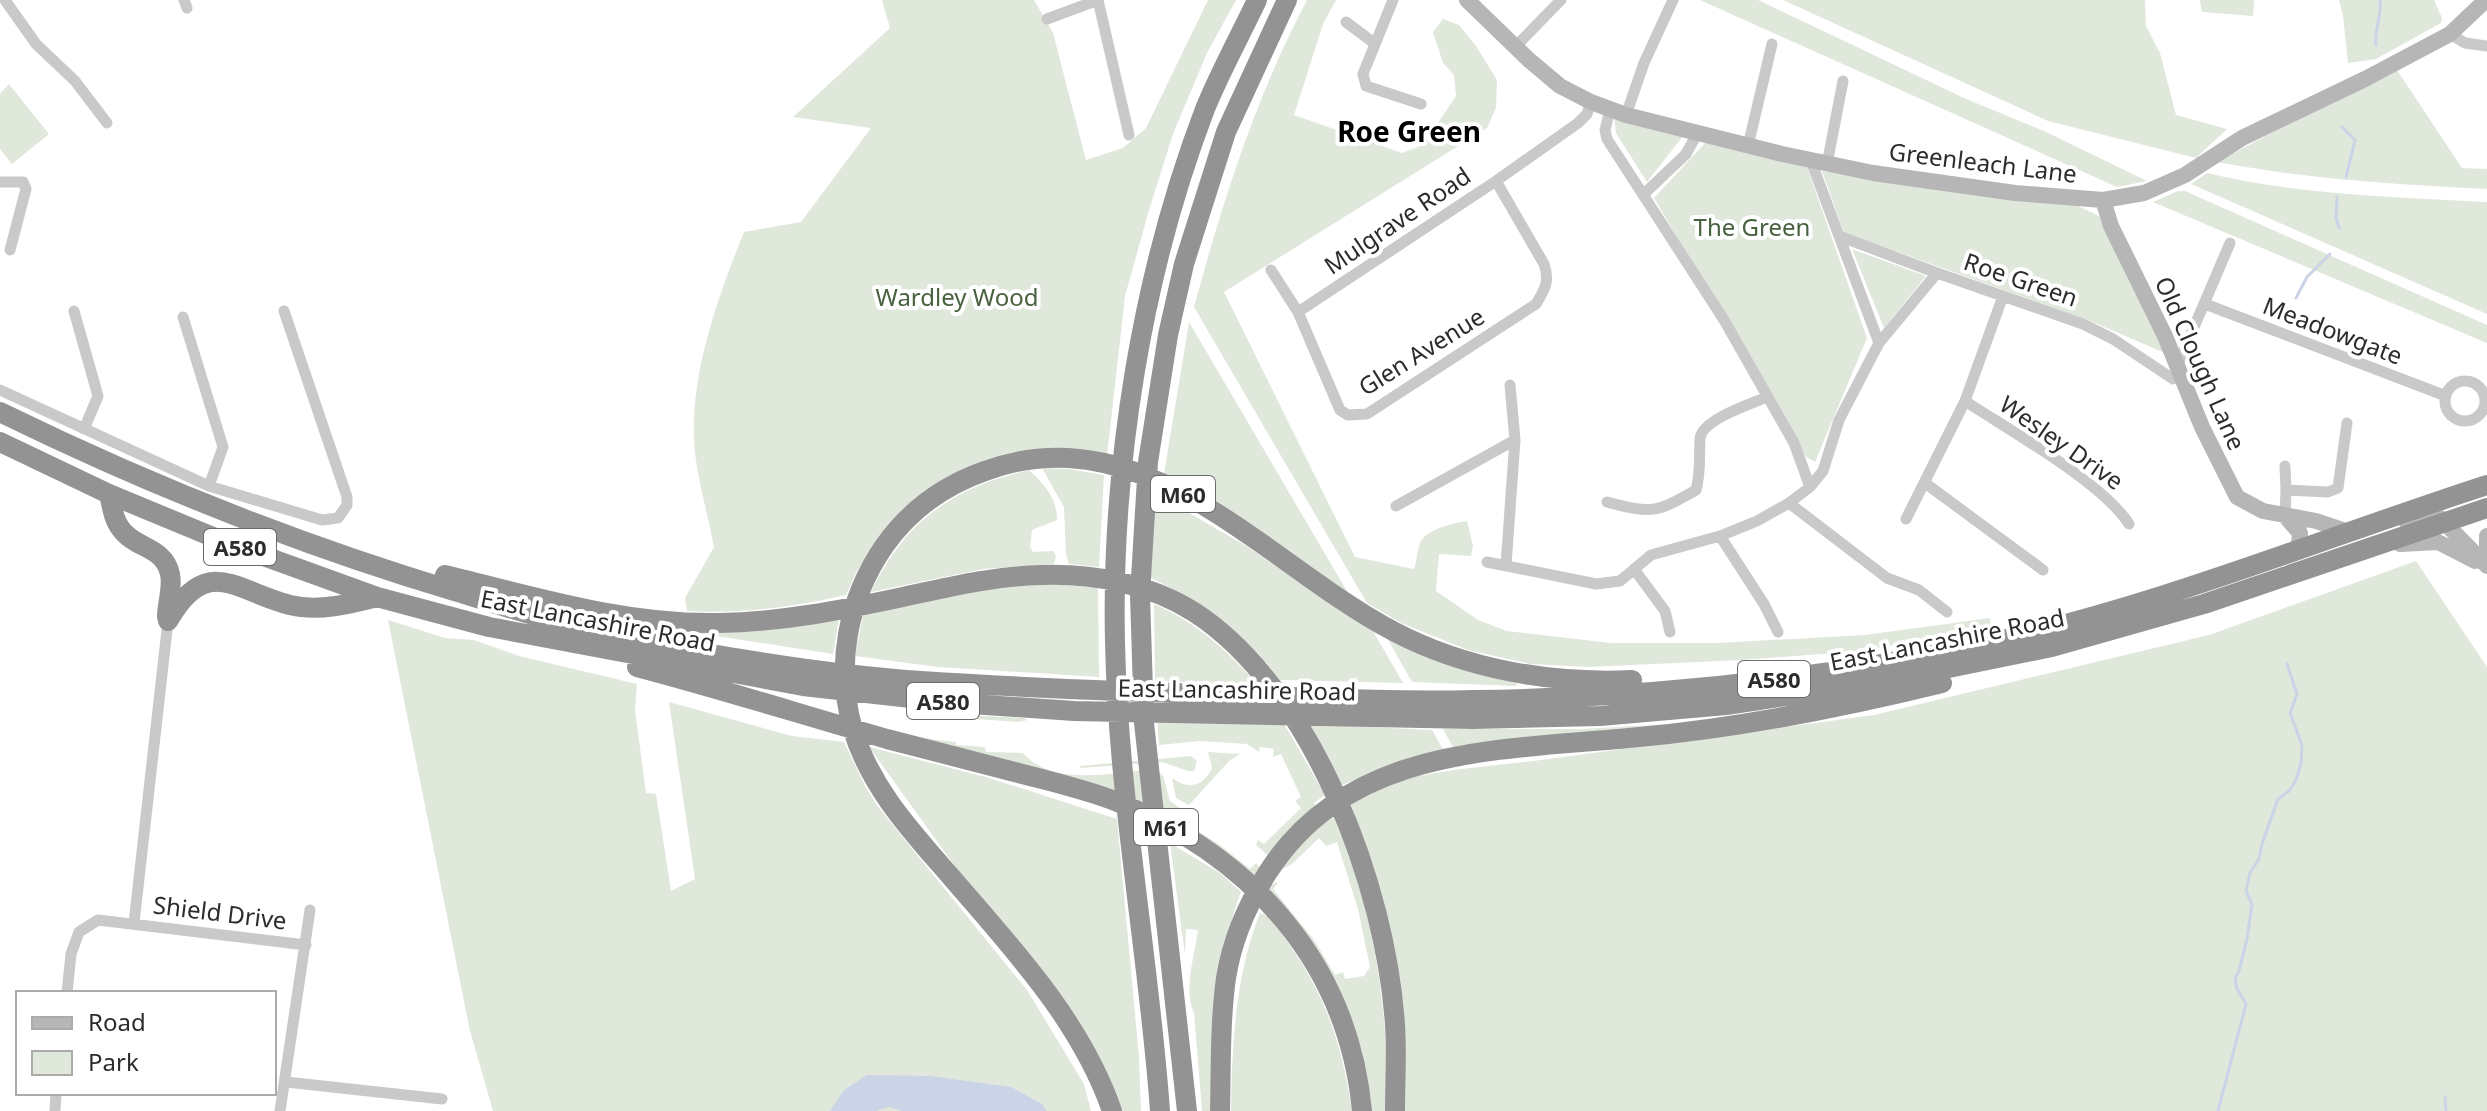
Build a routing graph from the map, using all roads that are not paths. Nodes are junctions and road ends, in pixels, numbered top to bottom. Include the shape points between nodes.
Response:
1 (2, 0) edge
2 (1098, 0) edge
3 (1257, 0) edge
4 (1287, 0) edge
5 (1393, 0) edge
6 (1467, 0) edge
7 (1561, 0) edge
8 (1673, 0) edge
9 (2486, 0) edge
10 (1047, 19) dead end
11 (1346, 22) dead end
12 (2450, 34) junction
13 (1374, 43) junction
14 (1772, 44) dead end
15 (2487, 46) edge
16 (1515, 47) junction
17 (1843, 81) dead end
18 (1591, 102) junction
19 (1421, 104) dead end
20 (1618, 112) junction
21 (107, 123) dead end
22 (1697, 134) junction
23 (1129, 135) dead end
24 (1748, 146) junction
25 (1819, 162) junction
26 (1496, 181) junction
27 (0, 182) edge
28 (1645, 193) junction
29 (2103, 200) junction
30 (1839, 236) junction
31 (2230, 243) dead end
32 (10, 250) dead end
33 (1271, 270) dead end
34 (1937, 273) junction
35 (2003, 296) junction
36 (2205, 304) junction
37 (74, 311) dead end
38 (284, 311) dead end
39 (1298, 312) junction
40 (183, 317) dead end
41 (1879, 343) junction
42 (2180, 372) junction
43 (1510, 385) dead end
44 (0, 390) edge
45 (2446, 396) dead end
46 (1767, 397) junction
47 (1965, 401) junction
48 (0, 412) edge
49 (2347, 423) dead end
50 (84, 429) junction
51 (1515, 440) junction
52 (0, 442) edge
53 (139, 454) junction
54 (2285, 466) dead end
55 (131, 474) junction
56 (1925, 483) junction
57 (2487, 485) edge
58 (209, 486) junction
59 (1810, 487) junction
60 (2286, 490) junction
61 (109, 494) junction
62 (1607, 502) dead end
63 (1789, 503) junction
64 (1396, 506) dead end
65 (2487, 508) edge
66 (2285, 516) junction
67 (1906, 519) dead end
68 (2446, 523) junction
69 (2129, 524) dead end
70 (2349, 532) junction
71 (1720, 536) junction
72 (2487, 536) edge
73 (289, 538) junction
74 (2367, 550) junction
75 (2293, 552) junction
76 (2487, 556) edge
77 (1487, 562) dead end
78 (1506, 565) junction
79 (2487, 567) edge
80 (1634, 569) junction
81 (2043, 570) dead end
82 (377, 597) junction
83 (1947, 612) dead end
84 (168, 621) junction
85 (489, 627) junction
86 (1670, 632) dead end
87 (1778, 632) dead end
88 (2052, 647) junction
89 (1855, 668) junction
90 (835, 689) junction
91 (759, 699) junction
92 (822, 719) joint
93 (310, 910) dead end
94 (134, 923) junction
95 (306, 945) junction
96 (67, 991) edge
97 (286, 1082) junction
98 (442, 1099) dead end
99 (280, 1111) edge
100 (1112, 1111) edge
101 (1160, 1111) edge
102 (1187, 1111) edge
103 (1220, 1111) edge
104 (1362, 1111) edge
105 (1395, 1111) edge

1 - 21 street
2 - 10 street
2 - 23 street
3 - 101 highway, M60 via 1206,107 1177,192 1136,362 1117,524 1115,643 1122,752
4 - 102 highway, M60 via 1226,132 1184,264 1150,445 1140,654
5 - 13 street
6 - 16 street, Greenleach Lane
7 - 16 street
8 - 20 street
9 - 12 street, Greenleach Lane
11 - 13 street
12 - 15 street
12 - 29 street, Greenleach Lane via 2221,149 2185,175 2144,193
13 - 19 street via 1363,74 1366,86
14 - 24 street
16 - 18 street, Greenleach Lane via 1560,86
17 - 25 street
18 - 20 street, Greenleach Lane
18 - 26 street, Mulgrave Road via 1578,123
20 - 22 street, Greenleach Lane
20 - 28 street via 1605,130 1607,139
22 - 24 street, Greenleach Lane
22 - 28 street via 1686,154
24 - 25 street, Greenleach Lane
25 - 29 street, Greenleach Lane via 1923,181
25 - 30 street
26 - 39 street, Mulgrave Road
26 - 39 street, Glen Avenue via 1549,278 1536,304 1367,414 1348,415 1340,410
27 - 32 street via 23,182 26,189 10,228
28 - 46 street
29 - 42 street, Old Clough Lane
30 - 34 street
30 - 41 street
31 - 36 street
33 - 39 street, Glen Avenue
34 - 35 street, Roe Green
34 - 41 street, Roe Green
35 - 42 street, Roe Green via 2083,324 2173,379
35 - 47 street
36 - 42 street
36 - 45 street, Meadowgate
37 - 50 street via 98,396
38 - 58 street via 347,505 338,518 322,520
40 - 58 street via 223,447
41 - 59 street, Roe Green via 1839,420 1823,471
42 - 66 street, Old Clough Lane via 2237,497
43 - 51 street
44 - 50 street
46 - 59 street via 1794,443
46 - 62 street via 1707,424 1700,436 1696,490 1644,512
47 - 56 street
47 - 69 street, Wesley Drive via 2089,484
48 - 55 highway, East Lancashire Road / A580
49 - 60 street via 2338,488
50 - 53 street
51 - 64 street
51 - 78 street
52 - 61 highway, East Lancashire Road / A580
53 - 55 street
53 - 58 street
54 - 60 street
55 - 73 highway, East Lancashire Road / A580
56 - 67 street
56 - 81 street
57 - 70 highway, East Lancashire Road / A580
59 - 63 street, Roe Green
60 - 66 street
61 - 82 highway, East Lancashire Road / A580
61 - 84 highway via 122,531 157,553 167,566
63 - 71 street, Roe Green
63 - 83 street via 1887,578 1919,590
65 - 68 highway, East Lancashire Road / A580
66 - 70 street, Old Clough Lane
66 - 75 street via 2300,533
68 - 70 street, Old Clough Lane via 2431,516
68 - 74 highway, East Lancashire Road / A580
68 - 79 street
70 - 75 highway, East Lancashire Road / A580
71 - 80 street, Roe Green via 1651,555
71 - 87 street
72 - 76 street
73 - 89 highway, East Lancashire Road / A580 via 602,633 787,665 920,681 1472,701 1663,691
73 - 105 highway, A580 via 614,615 718,623 795,618 987,579 1042,575 1133,586 1173,601 1232,642 1270,684 1299,726 1347,824 1376,908 1395,1024
74 - 79 street via 2438,542
74 - 88 highway, East Lancashire Road / A580
75 - 89 highway, East Lancashire Road / A580 via 2081,621
77 - 78 street, Roe Green
78 - 80 street, Roe Green via 1596,584 1620,581
80 - 86 street via 1665,611
82 - 84 highway via 306,607 215,581 186,594
82 - 85 highway, East Lancashire Road / A580
84 - 94 street, Shield Drive
85 - 90 highway, East Lancashire Road / A580
85 - 91 highway, A580
88 - 90 highway, East Lancashire Road / A580 via 1837,689 1600,716 1404,719 1061,711
88 - 103 highway via 1953,680 1818,709 1642,737 1469,753 1413,765 1351,792 1292,840 1272,866 1235,939 1222,1020
89 - 100 highway, M60 via 1613,681 1515,672 1393,631 1201,504 1130,470 1047,458 982,472 950,487 902,524 862,586 849,627 844,674 849,715 859,748 897,813 1049,995 1086,1053
90 - 91 highway
91 - 92 highway, A580
92 - 104 highway, M61 via 1115,801 1192,839 1275,907 1307,948 1332,993 1349,1040
93 - 95 street
94 - 95 street, Shield Drive
94 - 96 street, Shield Drive via 98,920 79,932
95 - 97 street, Shield Drive
97 - 98 street
97 - 99 street, Shield Drive

